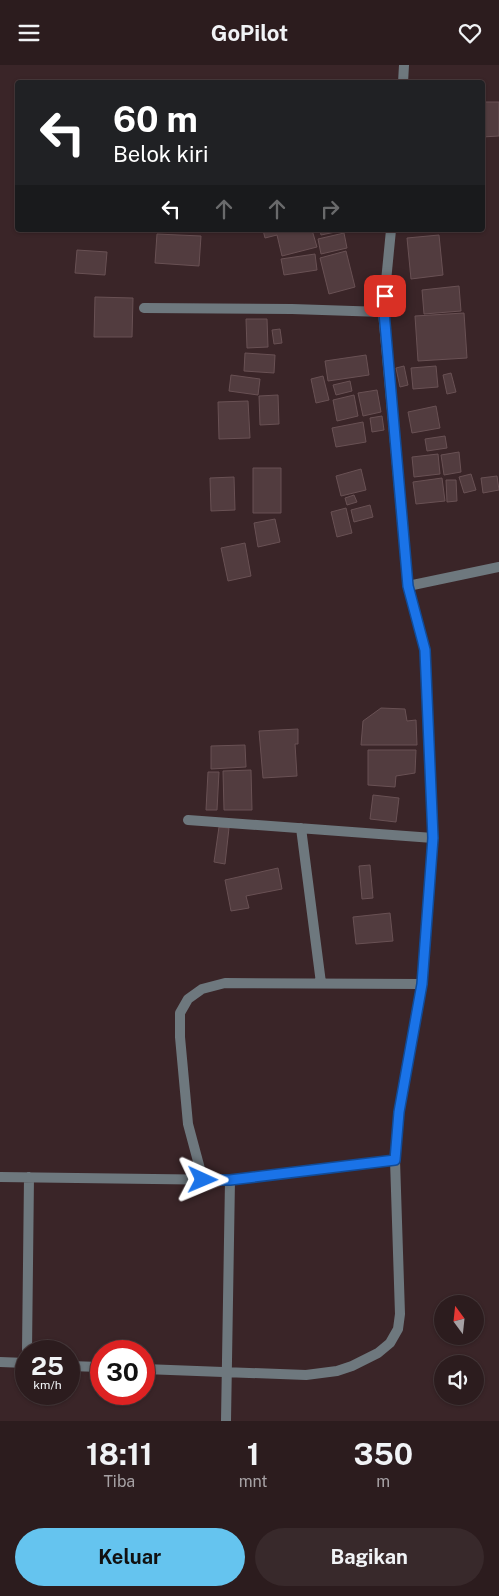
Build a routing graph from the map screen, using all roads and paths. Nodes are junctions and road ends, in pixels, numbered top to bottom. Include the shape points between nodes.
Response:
1 (404, 65) edge
2 (403, 80) edge
3 (391, 232) edge
4 (144, 308) dead end
5 (384, 312) junction
6 (499, 567) edge
7 (408, 586) junction
8 (188, 820) dead end
9 (301, 828) junction
10 (433, 838) junction
11 (321, 983) junction
12 (422, 984) junction
13 (395, 1160) junction
14 (0, 1177) edge
15 (29, 1177) junction
16 (203, 1180) junction
17 (230, 1180) junction
18 (27, 1340) edge
19 (0, 1362) edge
20 (15, 1363) edge
21 (155, 1370) edge
22 (226, 1374) junction
23 (226, 1421) edge

1 - 2 street
3 - 5 street
4 - 5 street
5 - 7 street
6 - 7 street
7 - 10 street via 425,650
8 - 9 street
9 - 10 street
9 - 11 street
10 - 12 street
11 - 12 street
11 - 16 street via 225,983 202,989 188,999 180,1013 180,1037 188,1124
12 - 13 street via 399,1112
13 - 17 street
13 - 22 street via 400,1314 398,1329 390,1343 352,1366 328,1373
14 - 15 street
15 - 16 street
15 - 18 street
16 - 17 street
17 - 22 street
19 - 20 street
21 - 22 street
22 - 23 street

